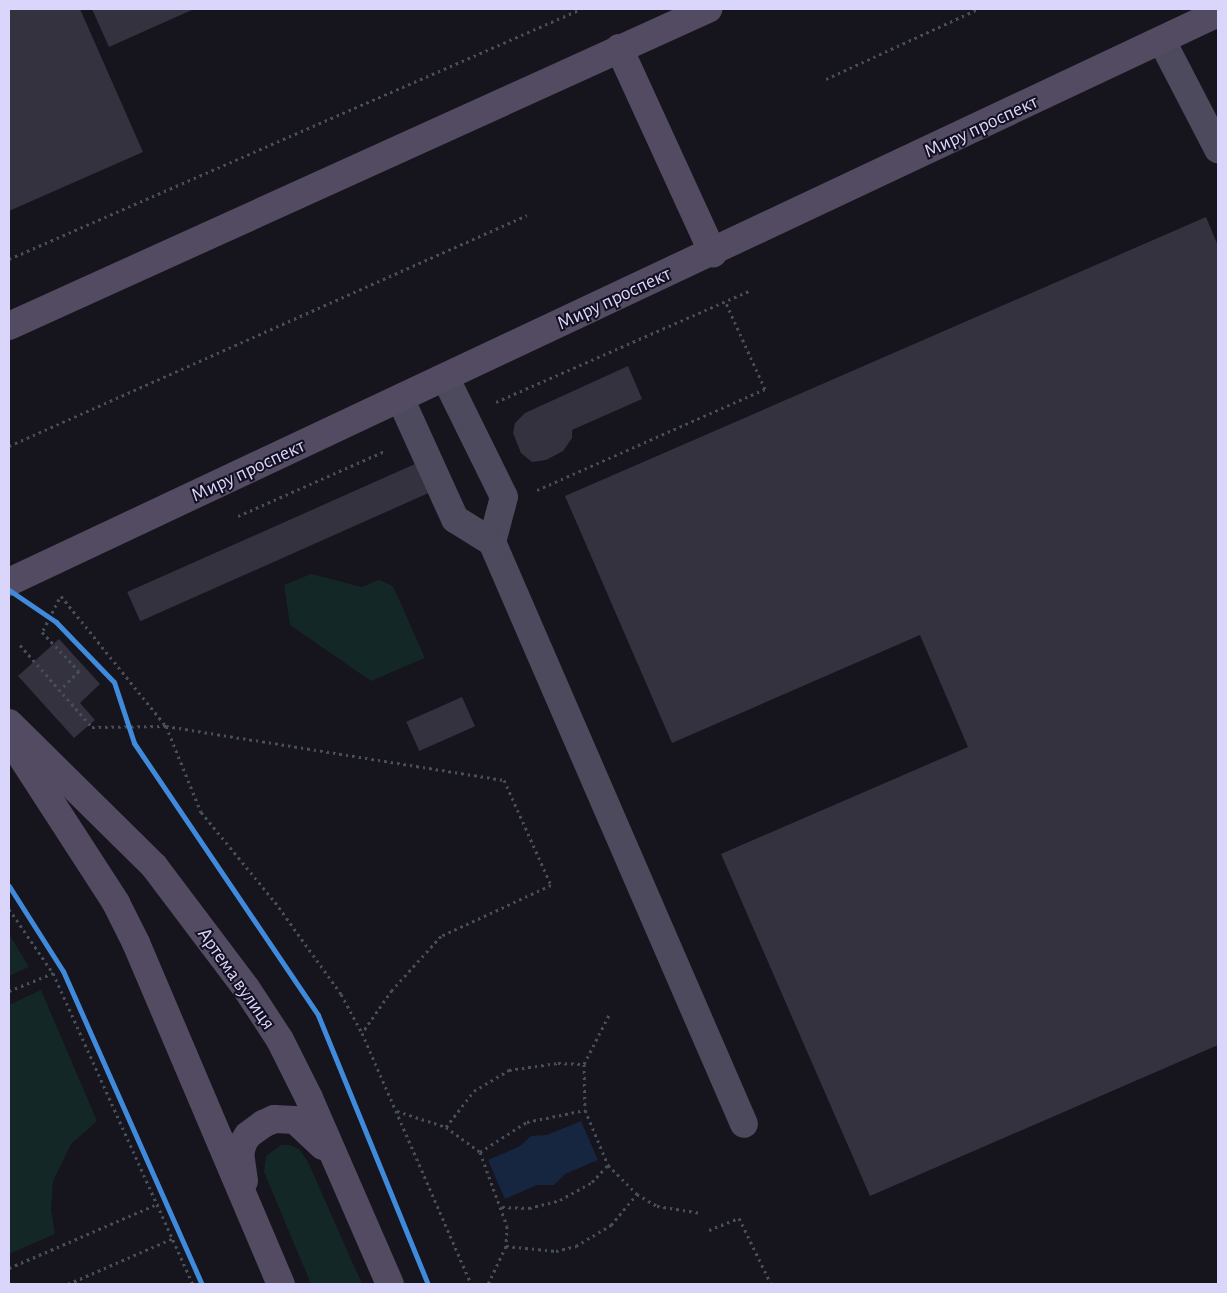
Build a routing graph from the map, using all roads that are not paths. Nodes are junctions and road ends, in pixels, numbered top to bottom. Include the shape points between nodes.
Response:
1 (708, 9) edge
2 (1218, 13) edge
3 (1162, 41) junction
4 (619, 48) junction
5 (1218, 149) edge
6 (713, 253) junction
7 (9, 326) edge
8 (446, 379) junction
9 (401, 400) junction
10 (492, 542) junction
11 (9, 582) edge
12 (9, 723) edge
13 (9, 737) edge
14 (744, 1124) dead end
15 (342, 1172) junction
16 (249, 1209) junction
17 (281, 1284) edge
18 (390, 1284) edge

1 - 4 main road
2 - 3 main road, Миру проспект
3 - 5 lane
3 - 6 main road, Миру проспект
4 - 6 main road
4 - 7 main road
6 - 8 main road, Миру проспект
8 - 9 main road, Миру проспект
8 - 10 lane via 504,497
9 - 10 lane via 455,519
9 - 11 main road, Миру проспект
10 - 14 lane
12 - 15 main road, Артема вулиця via 154,866 246,988 280,1040
13 - 16 main road via 116,904 136,943
15 - 16 main road via 302,1124 295,1120 274,1119 251,1131 241,1149 241,1170
15 - 18 main road, Артема вулиця
16 - 17 main road

